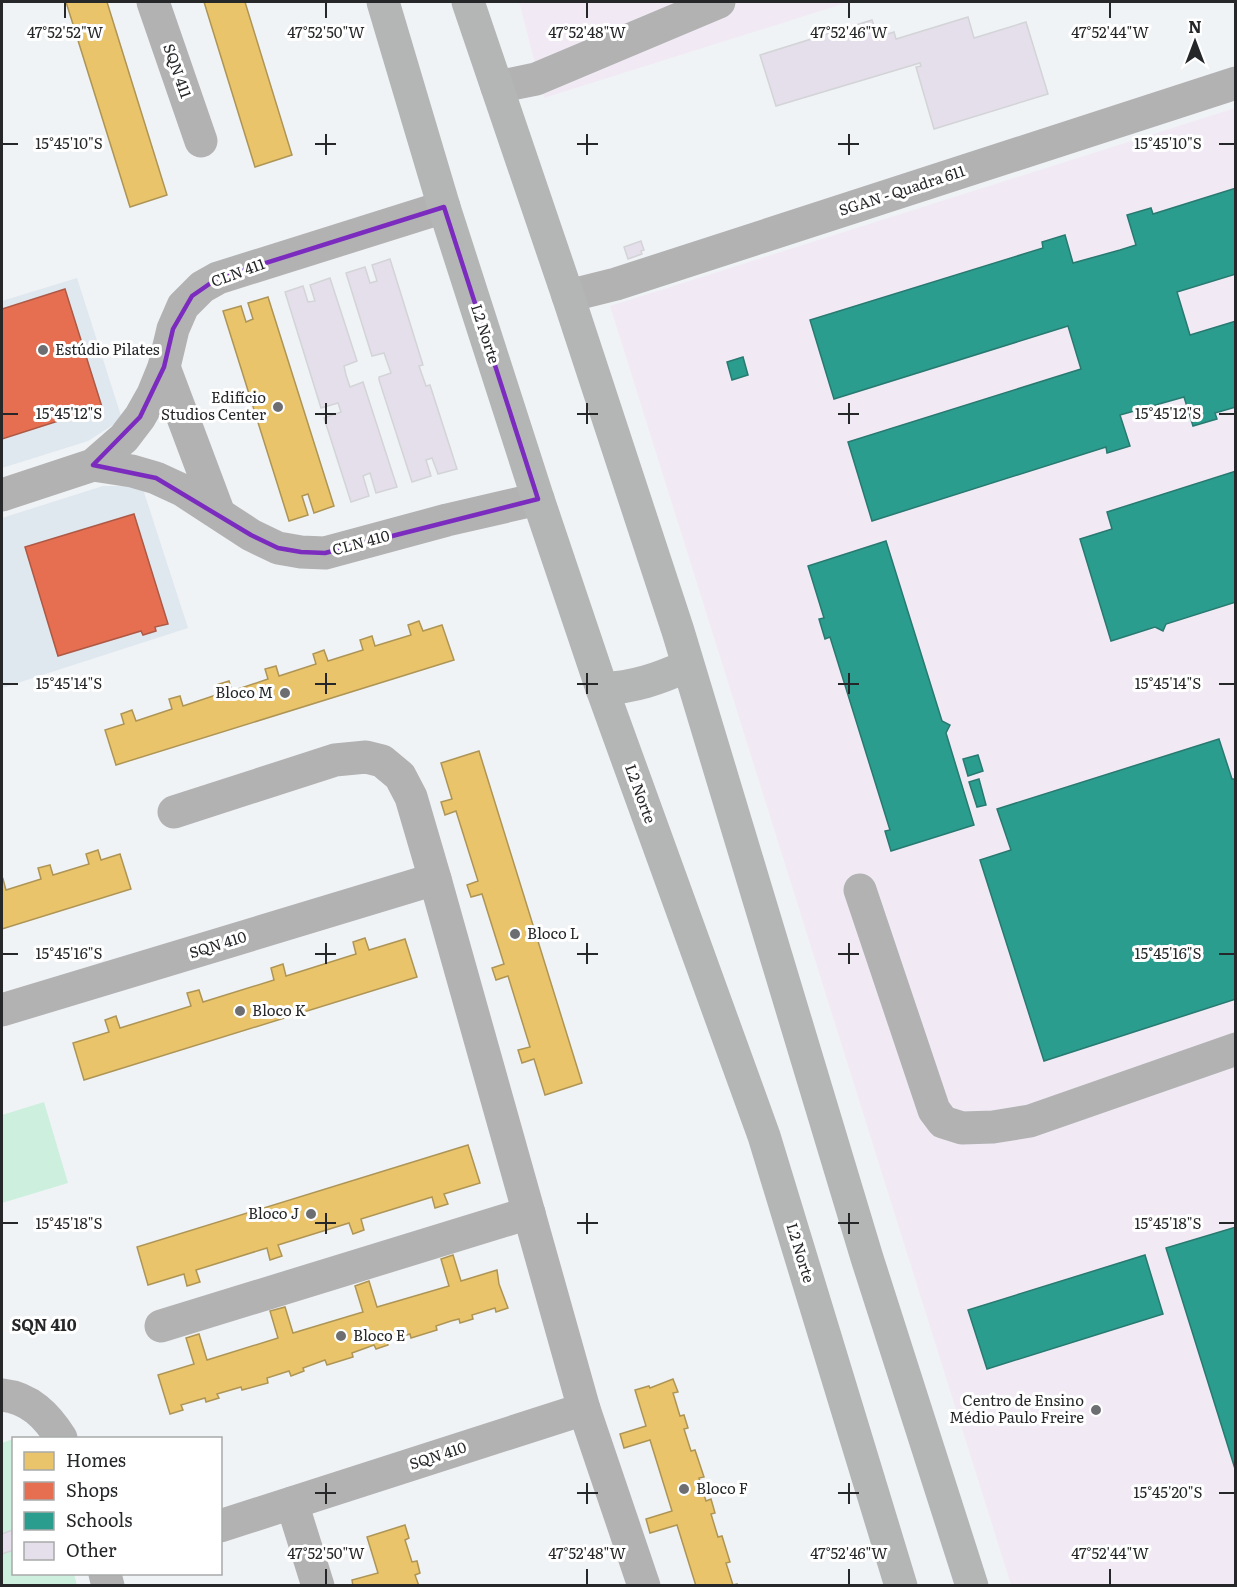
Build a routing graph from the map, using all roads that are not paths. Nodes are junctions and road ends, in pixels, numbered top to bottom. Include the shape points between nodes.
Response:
1 (153, 2) edge
2 (468, 2) edge
3 (719, 2) edge
4 (386, 3) edge
5 (1236, 83) edge
6 (497, 87) junction
7 (201, 141) dead end
8 (444, 207) junction
9 (568, 296) junction
10 (164, 367) junction
11 (93, 465) junction
12 (2, 495) edge
13 (538, 499) junction
14 (218, 511) junction
15 (687, 666) junction
16 (602, 689) junction
17 (174, 812) dead end
18 (435, 879) junction
19 (860, 890) dead end
20 (2, 1010) edge
21 (1236, 1049) edge
22 (528, 1213) junction
23 (161, 1326) dead end
24 (2, 1395) edge
25 (585, 1409) junction
26 (61, 1437) edge
27 (292, 1503) junction
28 (222, 1525) edge
29 (318, 1586) edge
30 (644, 1586) edge
31 (901, 1586) edge
32 (972, 1586) edge

1 - 7 street, SQN 411
2 - 6 main road
3 - 6 street via 536,79
4 - 8 main road, L2 Norte
5 - 9 street, SGAN - Quadra 611 via 616,284
6 - 9 main road
8 - 10 street, CLN 411 via 218,278 202,287 183,306
8 - 13 main road, L2 Norte
9 - 15 main road
10 - 11 street, CLN 411 via 140,417 124,438
10 - 14 street
11 - 12 street
11 - 14 street, CLN 410 via 156,478
13 - 14 street, CLN 410 via 325,553 278,548 251,535
13 - 16 main road, L2 Norte
15 - 16 main road via 656,680
15 - 32 main road via 867,1258
16 - 31 main road, L2 Norte via 764,1136
17 - 18 street via 335,760 366,757 382,761 400,776 411,797
18 - 20 street, SQN 410
18 - 22 street
19 - 21 street via 934,1110 943,1122 962,1128 1030,1121
22 - 23 street
22 - 25 street
24 - 26 street via 36,1407
25 - 27 street, SQN 410
25 - 30 street
27 - 28 street, SQN 410
27 - 29 street

